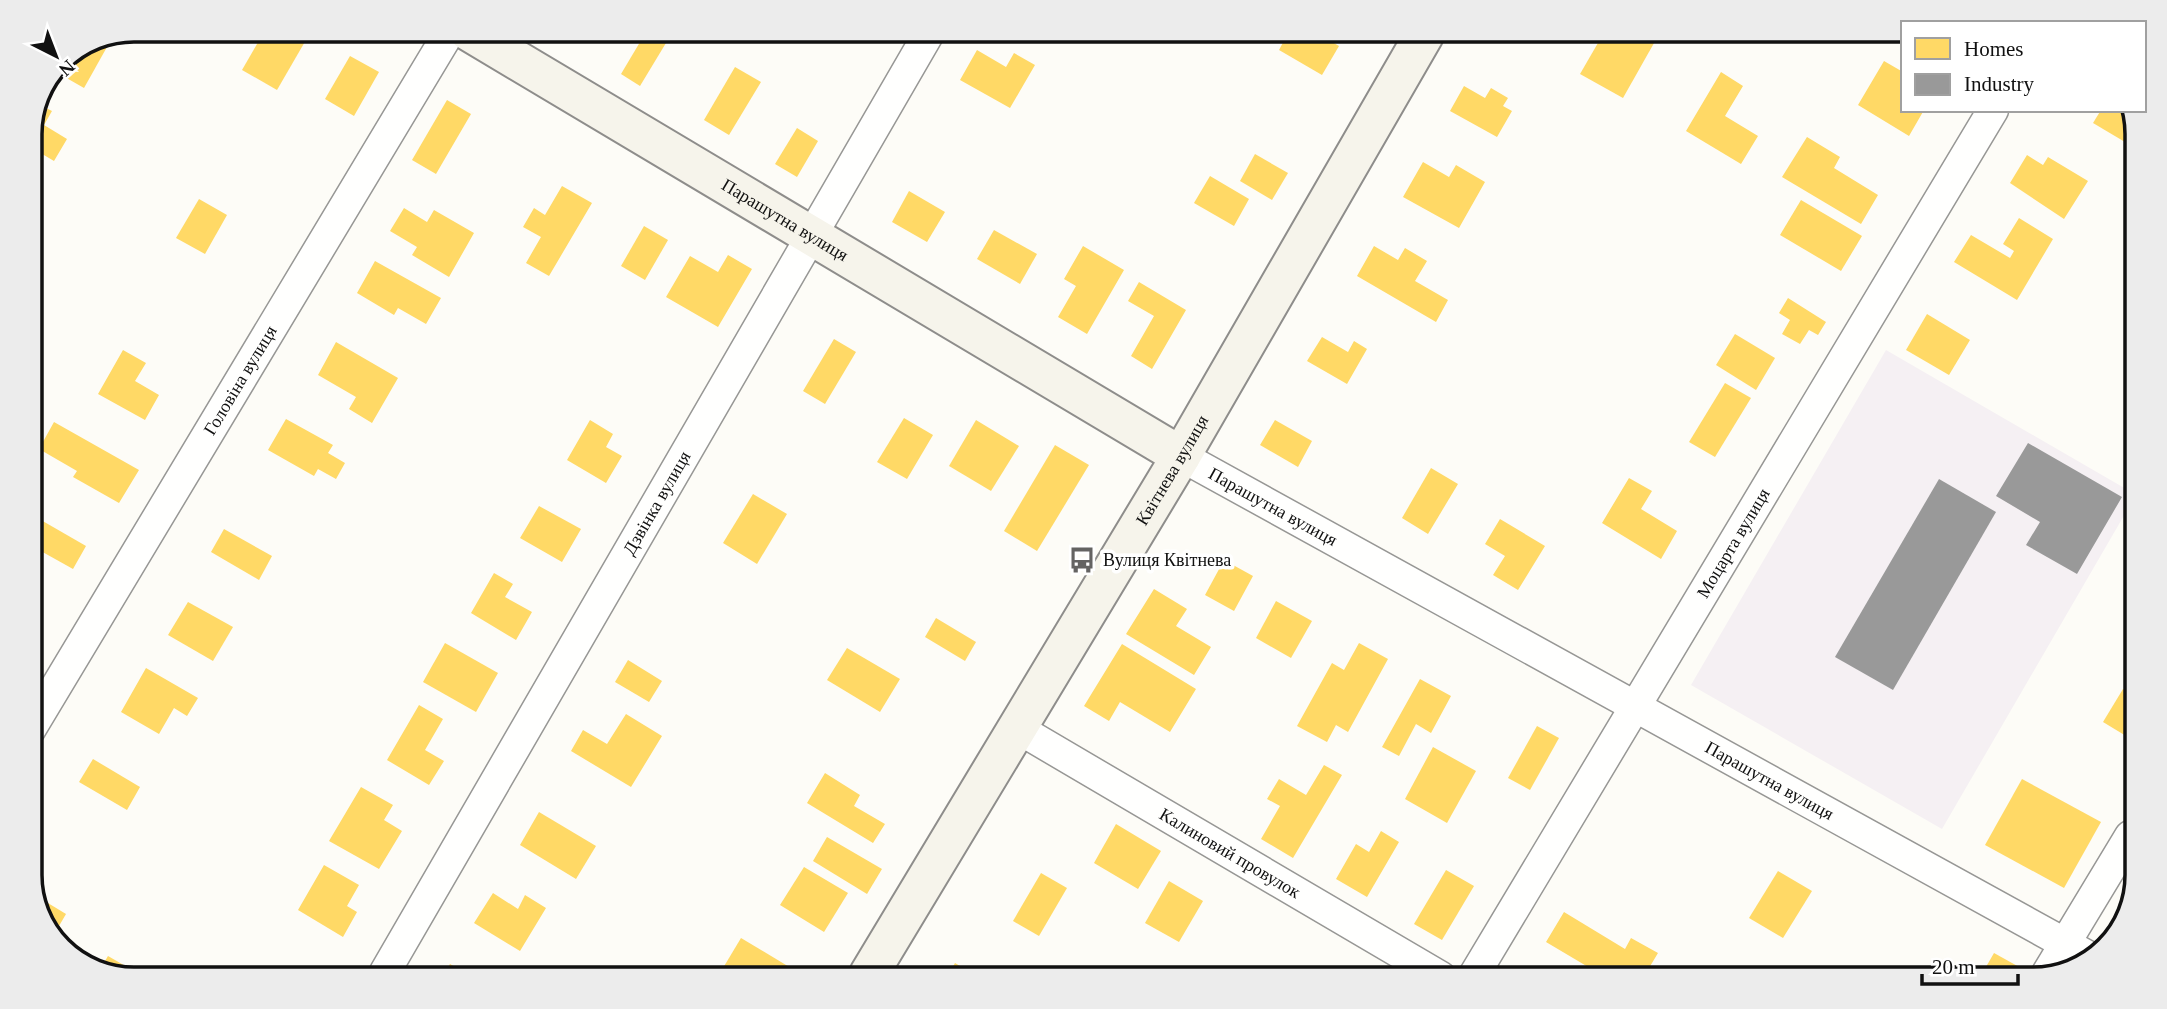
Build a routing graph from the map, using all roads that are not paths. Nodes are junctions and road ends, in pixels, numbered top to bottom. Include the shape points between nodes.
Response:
1 (443, 42) edge
2 (486, 42) edge
3 (924, 42) edge
4 (1420, 42) edge
5 (1992, 112) edge
6 (812, 236) junction
7 (1181, 456) junction
8 (1634, 706) junction
9 (42, 710) edge
10 (1017, 728) junction
11 (2125, 843) edge
12 (2064, 943) junction
13 (2081, 953) edge
14 (2052, 965) edge
15 (388, 967) edge
16 (873, 967) edge
17 (1424, 967) edge
18 (1479, 967) edge

1 - 9 street, Головіна вулиця
2 - 6 main road, Парашутна вулиця
3 - 6 street, Дзвінка вулиця
4 - 7 main road, Квітнева вулиця
5 - 8 street, Моцарта вулиця
6 - 7 main road, Парашутна вулиця
6 - 15 street, Дзвінка вулиця
7 - 8 street, Парашутна вулиця
7 - 10 main road, Квітнева вулиця
8 - 12 street, Парашутна вулиця
8 - 18 street, Моцарта вулиця
10 - 16 main road, Квітнева вулиця
10 - 17 street, Калиновий провулок
11 - 12 street
12 - 13 street, Парашутна вулиця
12 - 14 street

